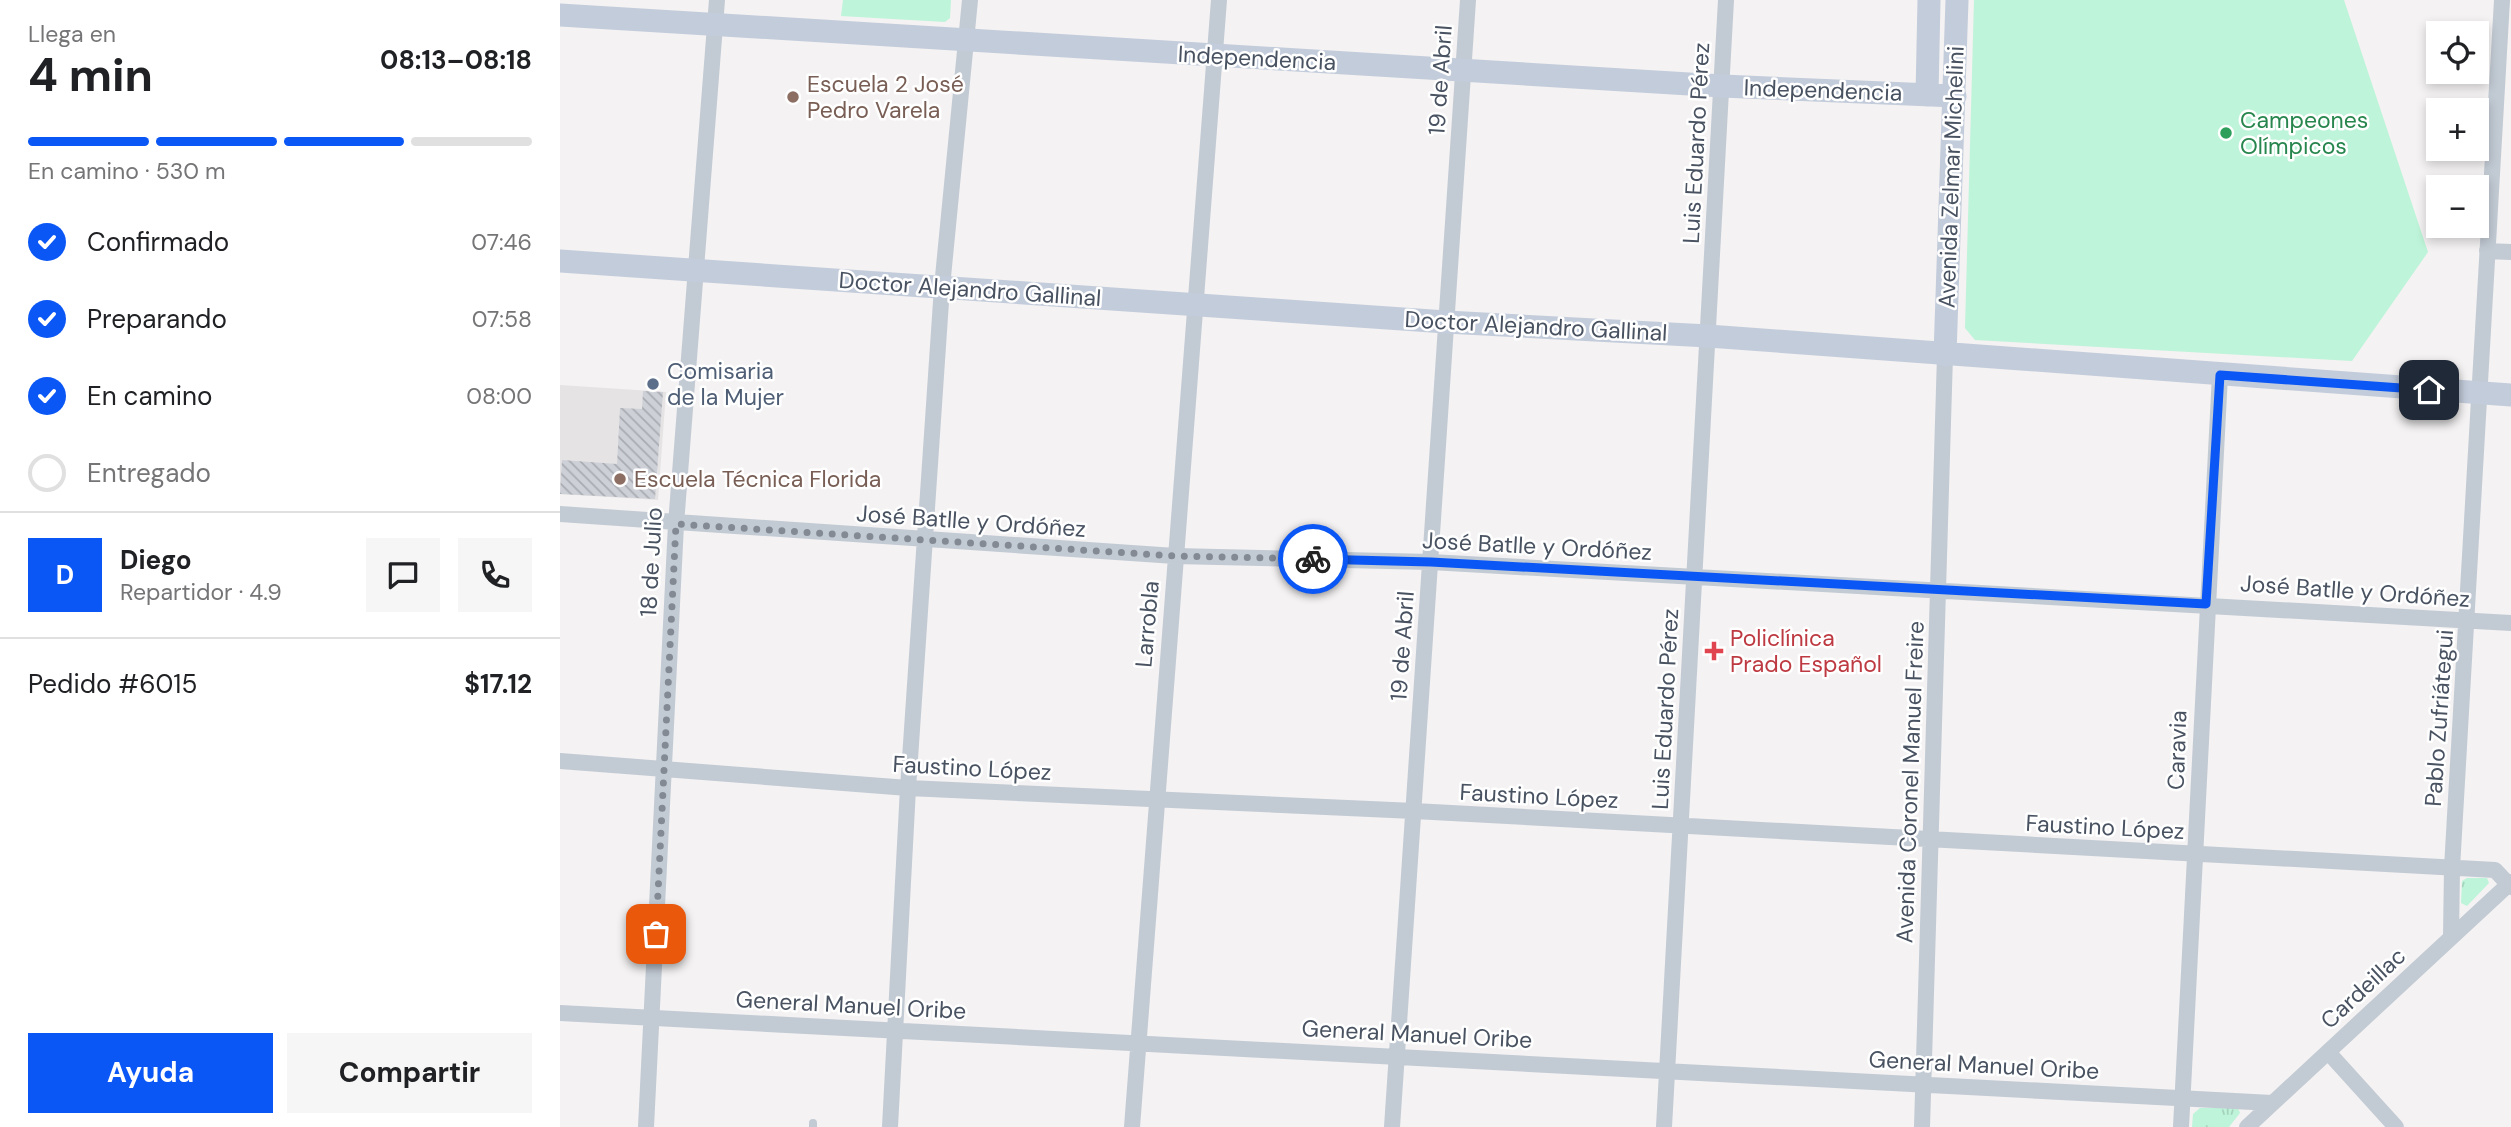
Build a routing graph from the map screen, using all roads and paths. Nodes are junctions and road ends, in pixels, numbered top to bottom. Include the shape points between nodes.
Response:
1 (717, 0) edge
2 (970, 0) edge
3 (1219, 0) edge
4 (1468, 0) edge
5 (1727, 0) edge
6 (1929, 0) edge
7 (1957, 0) edge
8 (2502, 0) edge
9 (560, 15) edge
10 (715, 25) junction
11 (967, 41) junction
12 (1214, 56) junction
13 (1464, 69) junction
14 (1722, 86) junction
15 (1927, 95) junction
16 (1955, 96) junction
17 (2503, 127) edge
18 (2487, 251) junction
19 (2511, 252) edge
20 (560, 261) edge
21 (694, 270) junction
22 (942, 288) junction
23 (1194, 304) junction
24 (1446, 322) junction
25 (1708, 337) junction
26 (1945, 355) junction
27 (2220, 375) junction
28 (2481, 393) junction
29 (2511, 395) edge
30 (560, 514) edge
31 (676, 524) junction
32 (924, 541) junction
33 (1175, 556) junction
34 (1431, 562) junction
35 (1694, 578) junction
36 (1939, 591) junction
37 (2206, 604) junction
38 (2468, 621) junction
39 (2511, 623) edge
40 (560, 761) edge
41 (664, 768) junction
42 (908, 788) junction
43 (1155, 800) junction
44 (1414, 811) junction
45 (1682, 826) junction
46 (1930, 839) junction
47 (2196, 855) junction
48 (2452, 868) junction
49 (2510, 885) edge
50 (2452, 936) junction
51 (560, 1013) edge
52 (651, 1017) junction
53 (896, 1030) junction
54 (1138, 1042) junction
55 (2329, 1052) junction
56 (1398, 1056) junction
57 (1667, 1071) junction
58 (1923, 1085) junction
59 (2182, 1098) junction
60 (2272, 1103) junction
61 (646, 1127) edge
62 (890, 1127) edge
63 (1132, 1127) edge
64 (1392, 1127) edge
65 (1664, 1127) edge
66 (1922, 1127) edge
67 (2181, 1127) edge
68 (2247, 1127) edge
69 (2396, 1127) edge

1 - 10 street, 18 de Julio
2 - 11 street
3 - 12 street, Larrobla
4 - 13 street, 19 de Abril
5 - 14 street, Luis Eduardo Pérez
6 - 15 street
7 - 16 street, Avenida Zelmar Michelini
8 - 17 street, Pablo Zufriátegui
9 - 10 street, Independencia
10 - 11 street, Independencia
10 - 21 street, 18 de Julio
11 - 12 street, Independencia
11 - 22 street
12 - 13 street, Independencia
12 - 23 street, Larrobla
13 - 14 street, Independencia
13 - 24 street, 19 de Abril
14 - 15 street, Independencia
14 - 25 street, Luis Eduardo Pérez
15 - 16 street, Independencia
16 - 26 street, Avenida Zelmar Michelini
17 - 18 street, Pablo Zufriátegui
18 - 19 street
18 - 28 street, Pablo Zufriátegui
20 - 21 street, Doctor Alejandro Gallinal
21 - 22 street, Doctor Alejandro Gallinal
21 - 31 street, 18 de Julio
22 - 23 street, Doctor Alejandro Gallinal
22 - 32 street
23 - 24 street, Doctor Alejandro Gallinal
23 - 33 street, Larrobla
24 - 25 street, Doctor Alejandro Gallinal
24 - 34 street, 19 de Abril
25 - 26 street, Doctor Alejandro Gallinal
25 - 35 street, Luis Eduardo Pérez
26 - 27 street, Doctor Alejandro Gallinal
26 - 36 street, Avenida Coronel Manuel Freire
27 - 28 street, Doctor Alejandro Gallinal
27 - 37 street, Caravia
28 - 29 street, Doctor Alejandro Gallinal
28 - 38 street, Pablo Zufriátegui
30 - 31 street, José Batlle y Ordóñez
31 - 32 street, José Batlle y Ordóñez
31 - 41 street, 18 de Julio
32 - 33 street, José Batlle y Ordóñez
32 - 42 street
33 - 34 street, José Batlle y Ordóñez
33 - 43 street, Larrobla
34 - 35 street, José Batlle y Ordóñez
34 - 44 street, 19 de Abril
35 - 36 street, José Batlle y Ordóñez
35 - 45 street, Luis Eduardo Pérez
36 - 37 street, José Batlle y Ordóñez
36 - 46 street, Avenida Coronel Manuel Freire
37 - 38 street, José Batlle y Ordóñez
37 - 47 street, Caravia
38 - 39 street, José Batlle y Ordóñez
38 - 48 street, Pablo Zufriátegui
40 - 41 street, Faustino López
41 - 42 street, Faustino López
41 - 52 street, 18 de Julio
42 - 43 street, Faustino López
42 - 53 street
43 - 44 street, Faustino López
43 - 54 street, Larrobla
44 - 45 street, Faustino López
44 - 56 street, 19 de Abril
45 - 46 street, Faustino López
45 - 57 street, Luis Eduardo Pérez
46 - 47 street, Faustino López
46 - 58 street, Avenida Coronel Manuel Freire
47 - 48 street, Faustino López
47 - 59 street, Caravia
48 - 49 street, Faustino López via 2495,870
48 - 50 street, Pablo Zufriátegui
49 - 50 street, Cardeillac
50 - 55 street, Cardeillac
51 - 52 street, General Manuel Oribe
52 - 53 street, General Manuel Oribe
52 - 61 street, 18 de Julio
53 - 54 street, General Manuel Oribe
53 - 62 street
54 - 56 street, General Manuel Oribe
54 - 63 street, Larrobla
55 - 60 street, Cardeillac
55 - 69 street
56 - 57 street, General Manuel Oribe
56 - 64 street, 19 de Abril
57 - 58 street, General Manuel Oribe
57 - 65 street, Luis Eduardo Pérez
58 - 59 street, General Manuel Oribe
58 - 66 street, Avenida Coronel Manuel Freire
59 - 60 street, General Manuel Oribe
59 - 67 street, Caravia
60 - 68 street, Cardeillac

